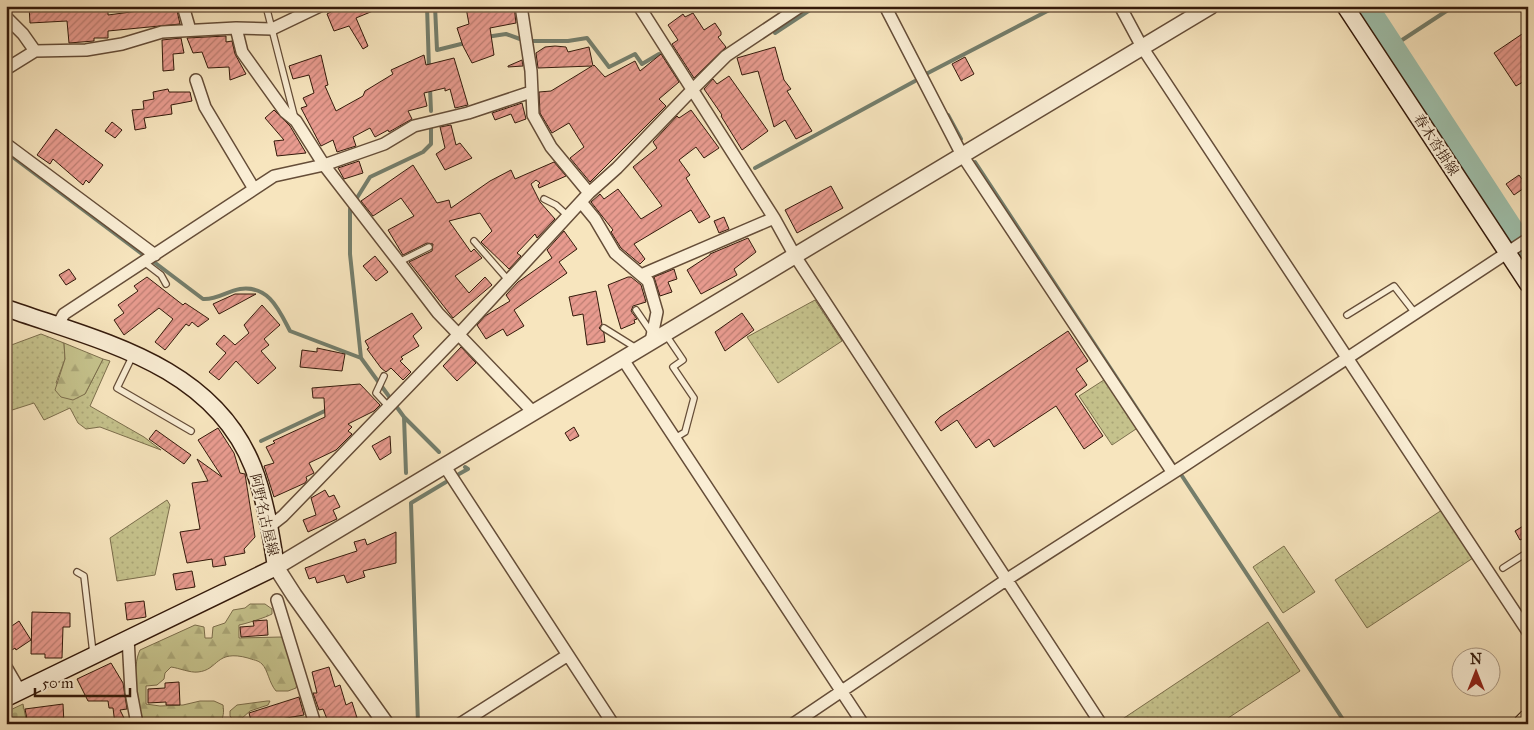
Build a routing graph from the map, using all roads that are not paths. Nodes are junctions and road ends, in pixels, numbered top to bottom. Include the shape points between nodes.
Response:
1 (182, 6) edge
2 (266, 6) edge
3 (320, 6) edge
4 (521, 6) edge
5 (638, 6) edge
6 (801, 6) edge
7 (885, 6) edge
8 (1120, 6) edge
9 (1211, 6) edge
10 (1345, 6) edge
11 (6, 18) edge
12 (236, 28) junction
13 (272, 29) junction
14 (190, 30) junction
15 (1142, 47) junction
16 (35, 51) junction
17 (6, 69) edge
18 (196, 80) dead end
19 (692, 90) junction
20 (531, 92) junction
21 (296, 121) junction
22 (6, 144) edge
23 (962, 155) junction
24 (324, 164) junction
25 (254, 189) junction
26 (589, 193) junction
27 (544, 199) dead end
28 (581, 202) junction
29 (568, 216) junction
30 (774, 218) junction
31 (1528, 239) edge
32 (474, 241) dead end
33 (429, 247) dead end
34 (1510, 252) junction
35 (155, 255) junction
36 (795, 256) junction
37 (144, 262) junction
38 (399, 262) junction
39 (641, 275) junction
40 (509, 280) junction
41 (166, 284) dead end
42 (1528, 284) edge
43 (6, 308) edge
44 (636, 310) dead end
45 (1415, 313) junction
46 (1347, 315) dead end
47 (57, 326) junction
48 (604, 328) dead end
49 (459, 334) junction
50 (652, 339) junction
51 (134, 353) junction
52 (622, 358) junction
53 (1346, 358) junction
54 (383, 378) dead end
55 (392, 403) junction
56 (533, 412) junction
57 (191, 431) dead end
58 (675, 438) junction
59 (444, 465) junction
60 (1173, 473) junction
61 (269, 527) junction
62 (1528, 552) edge
63 (276, 567) junction
64 (1503, 568) dead end
65 (77, 572) dead end
66 (1006, 580) junction
67 (276, 600) dead end
68 (1528, 632) edge
69 (128, 638) junction
70 (93, 655) junction
71 (568, 655) junction
72 (6, 667) edge
73 (841, 692) junction
74 (13, 694) edge
75 (1528, 719) edge
76 (137, 724) edge
77 (315, 724) edge
78 (386, 724) edge
79 (460, 724) edge
80 (613, 724) edge
81 (793, 724) edge
82 (862, 724) edge
83 (1101, 724) edge
84 (1522, 724) edge

1 - 14 street
2 - 13 lane
3 - 13 street
4 - 20 street
5 - 19 street
6 - 19 street via 726,56
7 - 23 street
8 - 15 street
9 - 15 street
10 - 34 main road, 春木沓掛線
11 - 16 street
12 - 13 street
12 - 14 street
12 - 21 street via 242,52 285,112
13 - 21 lane
14 - 16 street via 162,32 86,50
15 - 23 street
15 - 53 street
16 - 17 street
18 - 25 street via 204,108
19 - 26 street
19 - 30 street
20 - 24 street via 468,113 414,126 384,144
20 - 26 street via 533,115 551,147
21 - 24 street
22 - 35 street
23 - 36 street
23 - 60 street
24 - 25 street via 274,176
24 - 38 street
25 - 35 street
26 - 28 street
27 - 29 lane
28 - 29 street
28 - 39 street via 615,253
29 - 40 street
30 - 36 street
30 - 39 street
31 - 34 street
32 - 40 lane
33 - 38 lane
34 - 42 main road, 春木沓掛線
34 - 45 street
35 - 37 street
36 - 50 street
36 - 66 street
37 - 41 lane via 162,275
37 - 47 street via 64,314
38 - 49 street
39 - 50 street via 648,281 657,312
40 - 49 street
43 - 47 main road, 阿野名古屋線
44 - 50 lane
45 - 46 lane via 1394,286
45 - 53 street
47 - 51 main road, 阿野名古屋線
48 - 50 lane
49 - 55 street
49 - 56 street
50 - 52 street
50 - 58 lane via 683,360 673,367 694,398 685,432
51 - 57 lane via 117,388
51 - 61 main road, 阿野名古屋線 via 176,374 200,392 220,414 253,467
52 - 56 street
52 - 58 street
53 - 60 street
53 - 68 street
54 - 55 lane via 376,393
55 - 61 street
56 - 59 street
58 - 73 street
59 - 63 street
59 - 71 street
60 - 66 street
61 - 63 main road, 阿野名古屋線
62 - 64 lane
63 - 69 main road, 阿野名古屋線
63 - 78 street
65 - 70 lane via 84,576
66 - 73 street
66 - 83 street
67 - 77 street
69 - 70 main road, 阿野名古屋線
69 - 76 street
70 - 74 main road, 阿野名古屋線
71 - 79 street
71 - 80 street
72 - 74 street
73 - 81 street
73 - 82 street
75 - 84 main road

